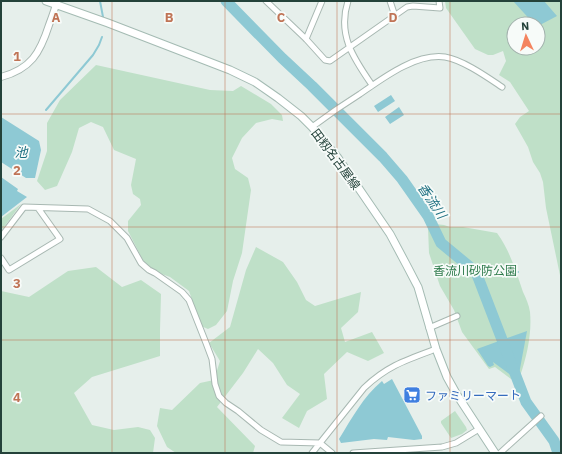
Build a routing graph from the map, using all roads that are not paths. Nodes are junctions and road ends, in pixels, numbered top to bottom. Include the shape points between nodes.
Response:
1 (46, 1) edge
2 (266, 1) edge
3 (322, 1) edge
4 (348, 1) edge
5 (390, 1) edge
6 (439, 1) edge
7 (56, 3) edge
8 (395, 16) junction
9 (306, 40) junction
10 (349, 48) junction
11 (1, 77) edge
12 (372, 85) junction
13 (502, 87) dead end
14 (312, 127) junction
15 (38, 208) junction
16 (1, 238) edge
17 (1, 258) edge
18 (457, 316) dead end
19 (429, 328) junction
20 (436, 349) junction
21 (541, 416) dead end
22 (478, 429) junction
23 (320, 443) junction
24 (374, 452) edge
25 (312, 453) edge
26 (332, 453) edge
27 (353, 453) edge
28 (495, 453) edge
29 (500, 453) edge

1 - 7 main road, 田籾名古屋線
2 - 9 street
3 - 9 street
4 - 10 street via 345,11 345,32
5 - 8 street
6 - 8 street via 440,8 413,6
7 - 11 street via 44,41 32,60 23,68
7 - 14 main road, 田籾名古屋線 via 255,82
8 - 10 street
9 - 10 street via 325,60 330,60
10 - 12 street
12 - 13 street via 421,59 445,57 469,67
12 - 14 street
14 - 19 main road, 田籾名古屋線 via 338,158 390,234 418,287
15 - 16 street via 24,207
15 - 17 street via 60,239 9,270
15 - 23 street via 88,209 110,221 128,238 141,263 182,292 188,300 212,359 219,396 261,430 281,442
18 - 19 street
19 - 20 main road, 田籾名古屋線
20 - 22 main road, 田籾名古屋線 via 447,377
20 - 23 street via 404,360 382,372 364,388
21 - 29 street
22 - 24 street via 456,443 442,447
22 - 28 main road, 田籾名古屋線
23 - 25 street
23 - 26 street
24 - 27 street

